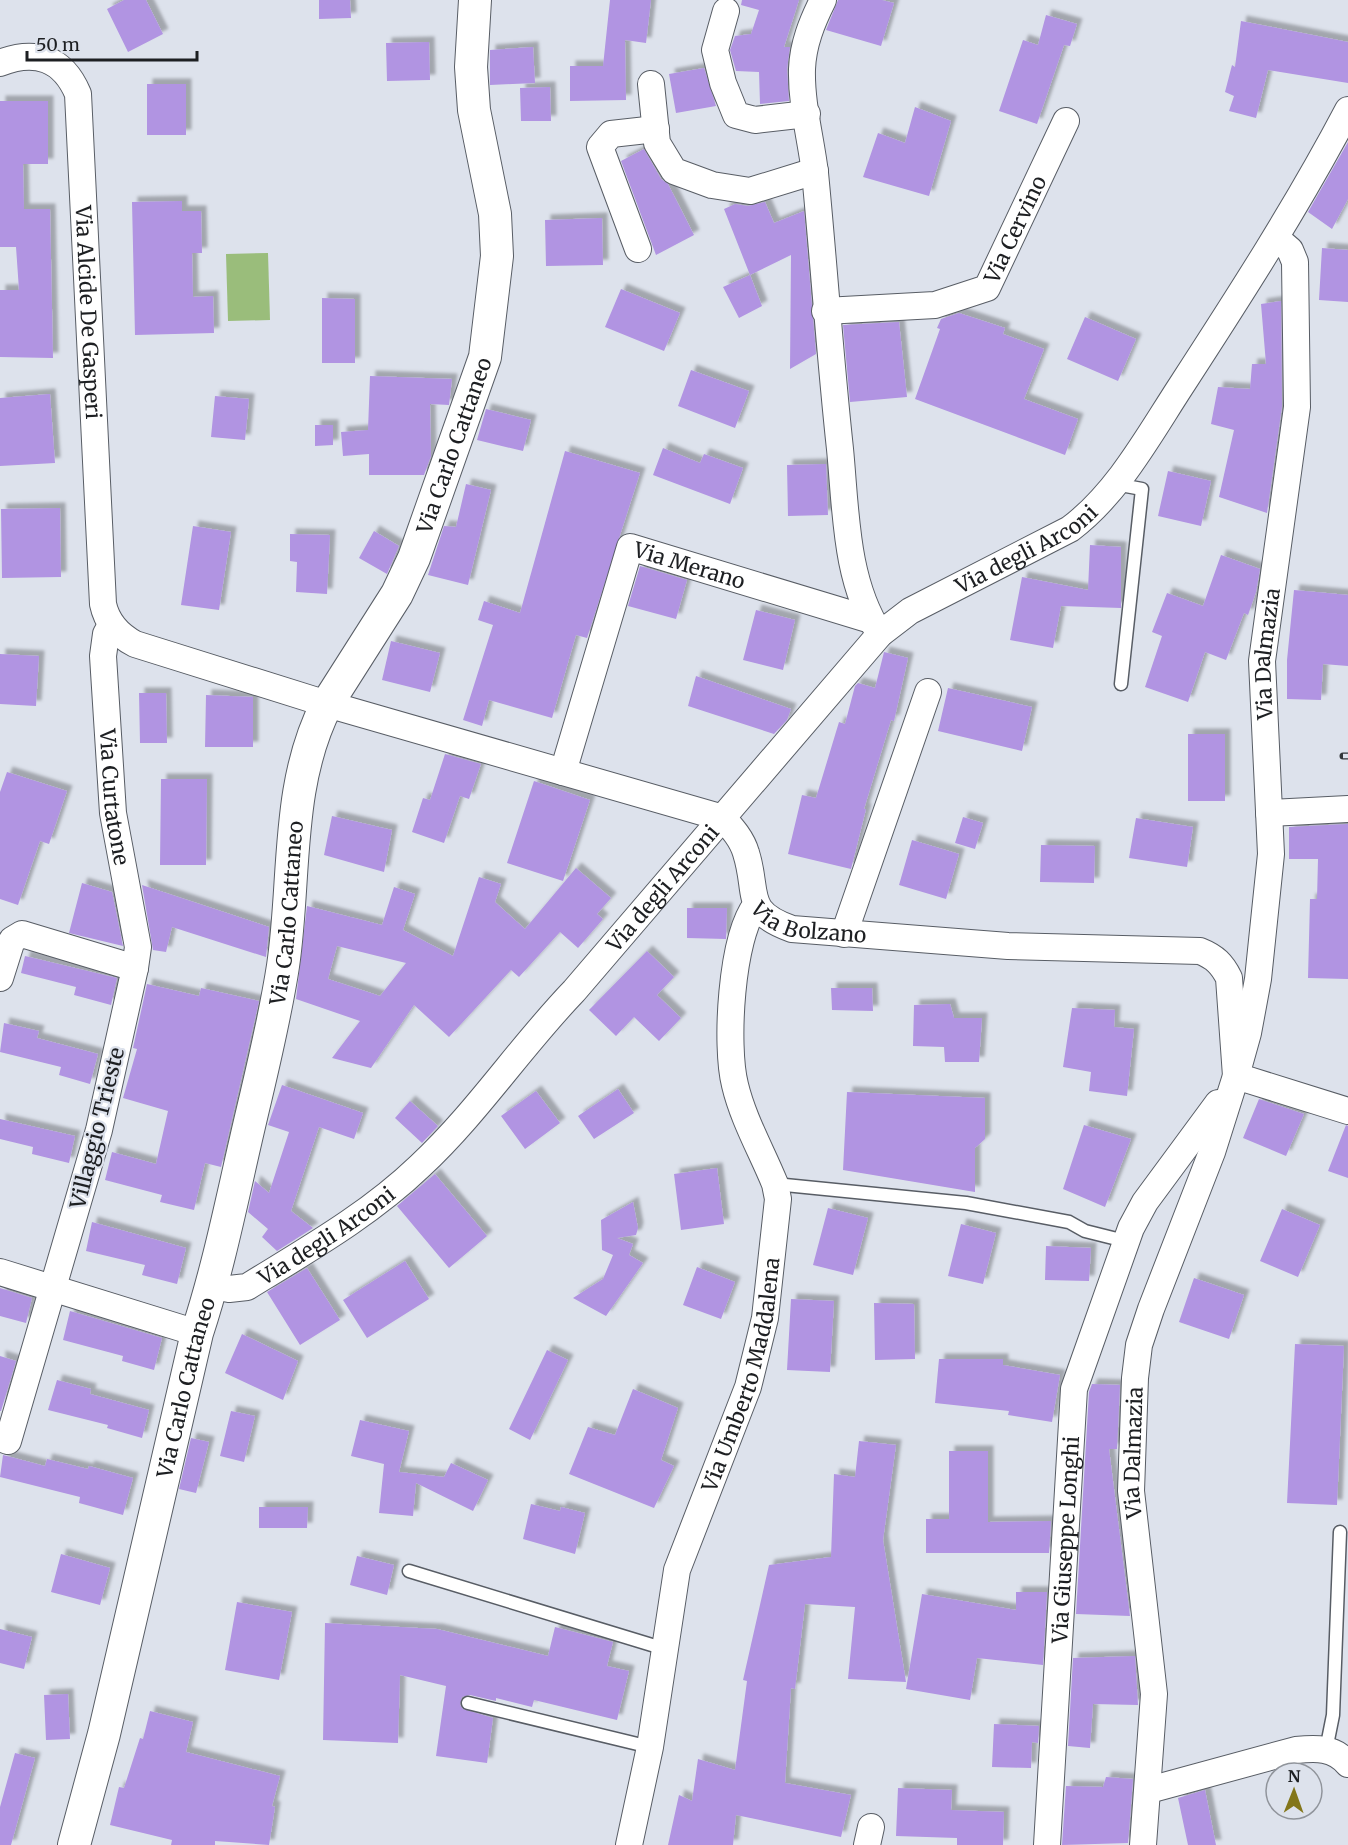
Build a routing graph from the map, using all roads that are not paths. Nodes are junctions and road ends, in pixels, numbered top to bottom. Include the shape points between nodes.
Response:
1 (475, 0) edge
2 (823, 0) edge
3 (726, 11) dead end
4 (0, 63) edge
5 (651, 84) dead end
6 (1348, 110) edge
7 (807, 114) junction
8 (1066, 121) dead end
9 (656, 129) junction
10 (815, 171) junction
11 (1276, 238) junction
12 (638, 249) dead end
13 (825, 311) junction
14 (1114, 484) junction
15 (111, 625) junction
16 (875, 627) junction
17 (1121, 684) dead end
18 (928, 692) dead end
19 (327, 704) junction
20 (562, 772) junction
21 (1348, 809) edge
22 (1269, 813) junction
23 (723, 818) junction
24 (756, 905) junction
25 (844, 934) junction
26 (135, 968) junction
27 (0, 978) edge
28 (1236, 1076) junction
29 (1348, 1111) edge
30 (775, 1184) junction
31 (1125, 1241) junction
32 (0, 1272) edge
33 (213, 1286) junction
34 (54, 1290) junction
35 (197, 1333) junction
36 (0, 1438) edge
37 (1340, 1532) dead end
38 (409, 1571) dead end
39 (665, 1649) junction
40 (468, 1703) dead end
41 (650, 1747) junction
42 (1326, 1750) junction
43 (1348, 1764) edge
44 (1149, 1790) junction
45 (74, 1845) edge
46 (629, 1845) edge
47 (1047, 1845) edge
48 (1143, 1845) edge

1 - 19 street, Via Carlo Cattaneo via 471,68 474,110 495,214 497,256 484,357 414,558 397,594
2 - 7 street via 804,49 802,83
3 - 7 street via 715,50 736,115 755,120
4 - 15 street, Via Alcide De Gasperi via 32,56 49,59 72,79 78,94 103,604
5 - 9 street
6 - 11 street, Via degli Arconi
7 - 10 street
8 - 13 street, Via Cervino via 987,288 935,305
9 - 10 street via 657,143 674,171 712,185 750,191
9 - 12 street via 612,135 600,147
10 - 13 street
11 - 14 street, Via degli Arconi
11 - 22 street, Via Dalmazia via 1290,250 1295,262 1297,407 1264,634
13 - 16 street via 850,545 857,584
14 - 16 street, Via degli Arconi via 1071,529
14 - 17 lane, Via degli Arconi via 1142,489
15 - 19 street via 135,644
15 - 26 street, Via Curtatone via 103,656 113,813 138,947
16 - 20 street, Via Merano via 630,547
16 - 23 street, Via degli Arconi
18 - 25 street
19 - 20 street
19 - 33 street, Via Carlo Cattaneo via 305,763 281,975
20 - 23 street
21 - 22 street
22 - 28 street, Via Dalmazia via 1270,864 1258,979
23 - 24 street, Via Bolzano via 746,851
23 - 33 street, Via degli Arconi via 527,1042 451,1136 418,1168 364,1212 247,1287
24 - 25 street, Via Bolzano via 776,923 792,929
24 - 30 street, Via Umberto Maddalena via 746,920 736,958 731,1056 735,1086
25 - 28 street, Via Bolzano via 1008,946 1200,951 1220,962 1229,978
26 - 27 street via 22,934 12,940
26 - 34 street, Villaggio Trieste via 99,1130
28 - 29 street
28 - 31 street, Via Giuseppe Longhi via 1146,1202
28 - 44 street, Via Dalmazia via 1212,1152 1139,1345 1131,1491 1154,1694
30 - 31 lane via 966,1203 1069,1222 1084,1231
30 - 39 street, Via Umberto Maddalena via 778,1216 765,1318 748,1387 677,1570
31 - 47 street, Via Giuseppe Longhi via 1073,1401
32 - 34 street
33 - 35 street, Via Carlo Cattaneo
34 - 35 street
34 - 36 street, Villaggio Trieste via 8,1441
35 - 45 street, Via Carlo Cattaneo via 104,1734
37 - 42 lane via 1333,1715
38 - 39 lane
39 - 41 street, Via Umberto Maddalena
40 - 41 lane
41 - 46 street, Via Umberto Maddalena
42 - 43 street
42 - 44 street via 1296,1750
44 - 48 street, Via Dalmazia

